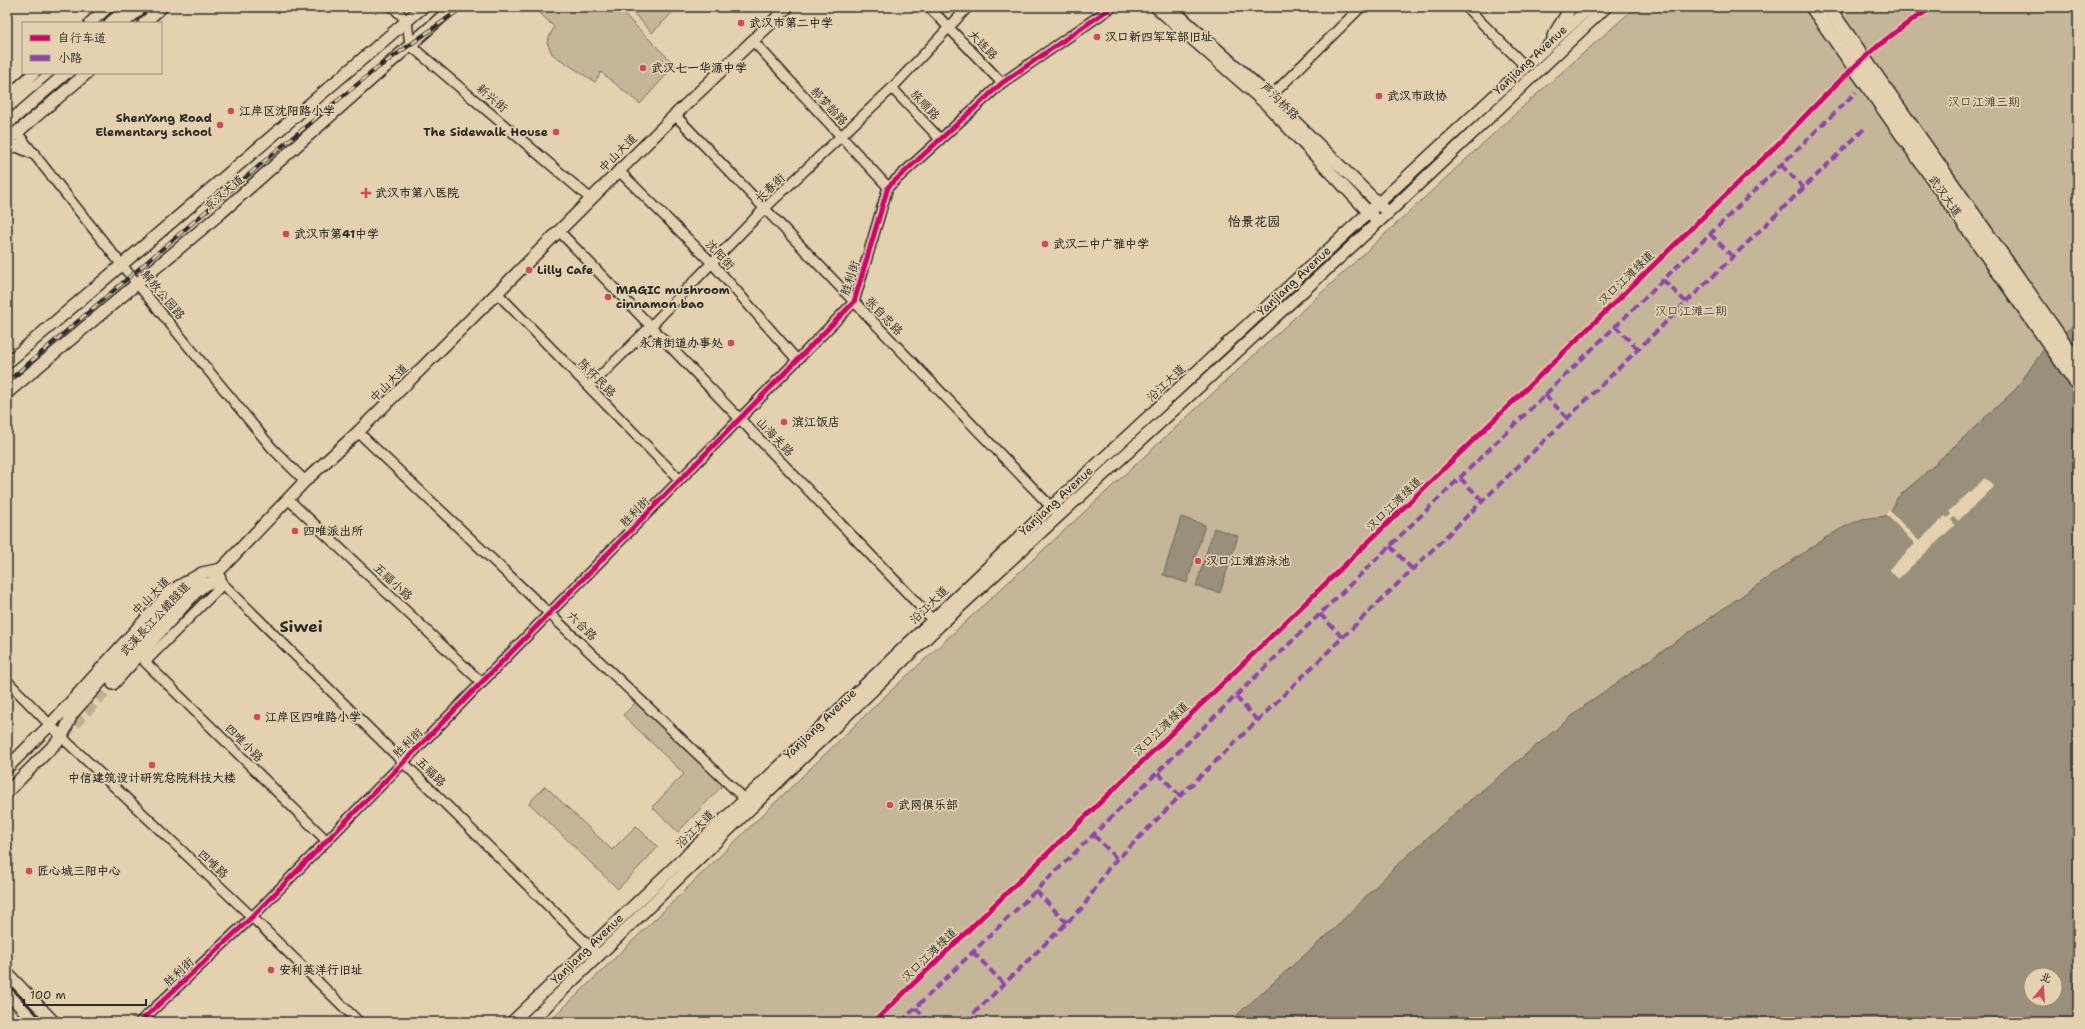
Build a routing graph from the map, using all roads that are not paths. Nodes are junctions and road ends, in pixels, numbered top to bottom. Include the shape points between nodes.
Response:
1 (108, 7) edge
2 (129, 7) edge
3 (142, 7) edge
4 (162, 7) edge
5 (393, 7) edge
6 (423, 7) edge
7 (453, 7) edge
8 (788, 7) edge
9 (929, 7) edge
10 (968, 7) edge
11 (1112, 7) edge
12 (1156, 7) edge
13 (1170, 7) edge
14 (1361, 7) edge
15 (1466, 7) edge
16 (1571, 7) edge
17 (1590, 7) edge
18 (1606, 7) edge
19 (1812, 7) edge
20 (1828, 7) edge
21 (407, 21) junction
22 (91, 22) edge
23 (111, 22) edge
24 (125, 22) edge
25 (145, 22) edge
26 (949, 27) junction
27 (753, 41) junction
28 (410, 45) junction
29 (1545, 49) junction
30 (1526, 67) junction
31 (33, 74) edge
32 (51, 74) edge
33 (57, 74) edge
34 (65, 74) edge
35 (86, 74) edge
36 (1002, 83) junction
37 (892, 88) junction
38 (7, 98) edge
39 (1267, 100) junction
40 (7, 110) edge
41 (675, 115) junction
42 (11, 126) edge
43 (841, 137) junction
44 (940, 139) junction
45 (7, 141) edge
46 (7, 148) edge
47 (33, 153) junction
48 (619, 171) junction
49 (888, 187) junction
50 (592, 199) junction
51 (1379, 204) junction
52 (764, 209) junction
53 (1369, 212) junction
54 (1388, 213) junction
55 (1378, 222) junction
56 (559, 231) junction
57 (712, 263) junction
58 (121, 264) junction
59 (138, 283) junction
60 (497, 293) junction
61 (854, 302) junction
62 (651, 326) junction
63 (797, 360) junction
64 (7, 363) edge
65 (2078, 363) edge
66 (2078, 386) edge
67 (589, 387) junction
68 (7, 393) edge
69 (740, 418) junction
70 (358, 432) junction
71 (680, 480) junction
72 (306, 481) junction
73 (288, 499) junction
74 (1051, 507) junction
75 (1059, 515) junction
76 (221, 577) junction
77 (550, 613) junction
78 (936, 623) junction
79 (145, 662) joint
80 (7, 681) edge
81 (482, 683) junction
82 (114, 684) tunnel mouth
83 (50, 725) junction
84 (62, 737) junction
85 (404, 762) junction
86 (7, 768) edge
87 (7, 792) edge
88 (749, 803) junction
89 (326, 841) junction
90 (252, 917) junction
91 (590, 947) junction
92 (599, 956) junction
93 (7, 973) edge
94 (7, 993) edge
95 (35, 1022) edge
96 (54, 1022) edge
97 (140, 1022) edge
98 (359, 1022) edge
99 (512, 1022) edge
100 (530, 1022) edge

1 - 22 main road
2 - 23 main road
3 - 24 main road
4 - 25 main road
5 - 21 street
6 - 21 main road, 京汉大道
7 - 28 main road, 京汉大道
8 - 27 main road, 中山大道
9 - 26 street, 大连路
10 - 26 street, 长春街
11 - 36 street
12 - 39 main road, 芦沟桥路
13 - 39 main road, 芦沟桥路
14 - 39 street
15 - 30 street
16 - 29 main road
17 - 29 main road, Yanjiang Avenue
18 - 54 main road, Yanjiang Avenue
19 - 66 highway, 武汉大道
20 - 65 highway, 武汉大道
21 - 28 street
21 - 58 main road, 京汉大道
26 - 36 street, 大连路
26 - 37 street, 长春街
27 - 41 main road, 中山大道
27 - 43 street, 郝梦龄路
28 - 50 street, 新兴街
28 - 59 main road, 京汉大道
29 - 30 main road, Yanjiang Avenue
30 - 51 main road, Yanjiang Avenue
31 - 38 main road
32 - 40 main road
33 - 42 main road via 17,110 11,120
34 - 42 main road, bridge
35 - 42 main road
36 - 44 street
37 - 43 street, 长春街
37 - 44 street, 旅顺路
39 - 51 main road, 芦沟桥路
39 - 53 main road, 芦沟桥路
41 - 48 main road, 中山大道
41 - 52 street, 张自忠路
42 - 45 main road
42 - 47 street, 解放公园路
43 - 49 street, 郝梦龄路
43 - 52 street, 长春街
44 - 49 street
46 - 47 main road via 17,146
47 - 58 street, 解放公园路
48 - 50 main road, 中山大道
48 - 57 street, 沈阳街
49 - 61 street, 胜利街
50 - 56 main road, 中山大道
51 - 53 main road, Yanjiang Avenue
51 - 54 main road, 芦沟桥路
52 - 57 street, 长春街
52 - 61 street, 张自忠路
53 - 55 main road, 芦沟桥路
53 - 74 main road, 沿江大道
54 - 55 main road, Yanjiang Avenue
55 - 75 main road, Yanjiang Avenue
56 - 60 main road, 中山大道
56 - 62 street, 山海关路
57 - 62 street, 长春街
57 - 63 street, 沈阳街
58 - 59 street, 解放公园路
58 - 64 main road, 京汉大道
59 - 68 main road, 京汉大道
59 - 72 street, 解放公园路 via 272,448
60 - 67 street, 陈怀民路
60 - 70 main road, 中山大道
61 - 63 street, 胜利街
61 - 74 street, 张自忠路
62 - 67 street, 长春街
62 - 69 street, 山海关路
63 - 69 street, 胜利街
67 - 71 street, 陈怀民路
69 - 71 street, 胜利街
69 - 78 street, 山海关路
70 - 72 main road, 中山大道
70 - 77 street, 六合路
71 - 77 street, 胜利街
72 - 73 main road, 中山大道
73 - 76 main road, 中山大道
73 - 81 street, 五福小路
74 - 75 street, 张自忠路
74 - 78 main road, 沿江大道
75 - 78 main road, Yanjiang Avenue
76 - 79 street, 中山大道
76 - 82 main road, 武漢長江公鐵隧道 via 194,593
76 - 83 main road, 中山大道 via 202,573 172,590
76 - 84 main road, 中山大道 via 197,582 184,592 72,714
76 - 85 street, 五福路
77 - 81 street, 胜利街
77 - 88 street, 六合路
78 - 88 main road, 沿江大道
79 - 89 street, 四唯小路
80 - 83 street, 四唯路
81 - 85 street, 胜利街
83 - 84 street, 四唯路
83 - 86 main road, 中山大道
84 - 87 main road, 中山大道
84 - 90 street, 四唯路
85 - 89 street, 胜利街
85 - 91 street, 五福路
88 - 91 main road, 沿江大道
88 - 92 main road, Yanjiang Avenue
89 - 90 street, 胜利街
90 - 97 street, 胜利街
90 - 98 street, 四唯路
91 - 92 street, 五福路
91 - 99 main road, 沿江大道
92 - 100 main road, Yanjiang Avenue
93 - 96 main road
94 - 95 main road

